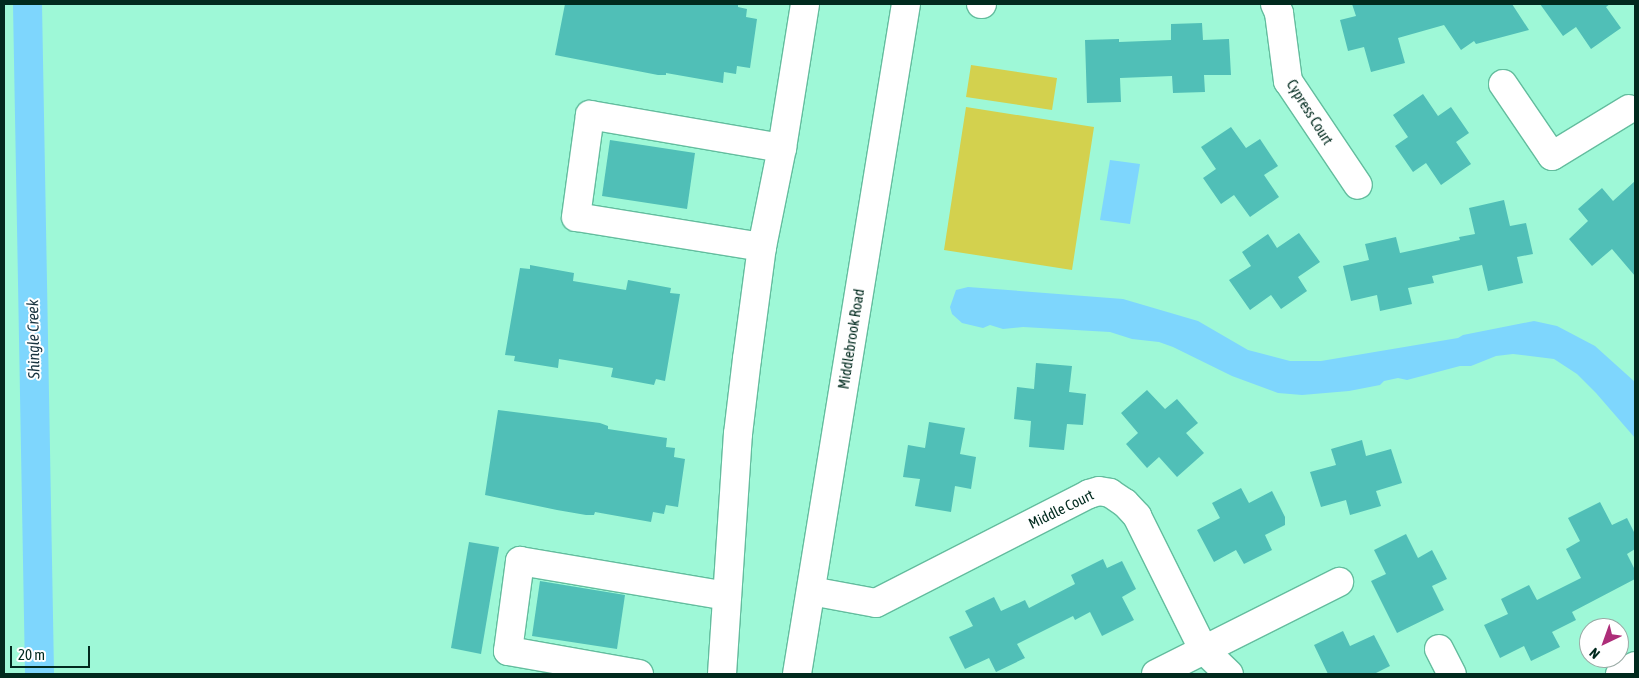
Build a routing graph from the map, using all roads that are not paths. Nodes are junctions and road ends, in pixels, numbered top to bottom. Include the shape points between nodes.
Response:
1 (805, 4) edge
2 (906, 4) edge
3 (1275, 4) edge
4 (1503, 84) dead end
5 (1633, 107) edge
6 (782, 148) junction
7 (1358, 185) dead end
8 (762, 247) junction
9 (1339, 582) dead end
10 (810, 591) junction
11 (727, 596) junction
12 (1203, 649) junction
13 (1439, 649) dead end
14 (1635, 666) edge
15 (639, 674) edge
16 (722, 674) edge
17 (797, 674) edge
18 (1156, 674) edge
19 (1229, 674) edge
20 (1452, 674) edge
21 (1620, 674) edge

1 - 6 street
2 - 10 street, Middlebrook Road
3 - 7 street, Cypress Court via 1288,82
4 - 5 street via 1552,156
6 - 8 street
6 - 8 street via 590,115 576,216
8 - 11 street via 738,434
9 - 12 street
10 - 12 street, Middle Court via 876,603 1099,491 1110,493 1137,516
10 - 17 street, Middlebrook Road
11 - 15 street via 520,561 508,651
11 - 16 street
12 - 18 street
12 - 19 street, Middle Court
13 - 20 street
14 - 21 street

